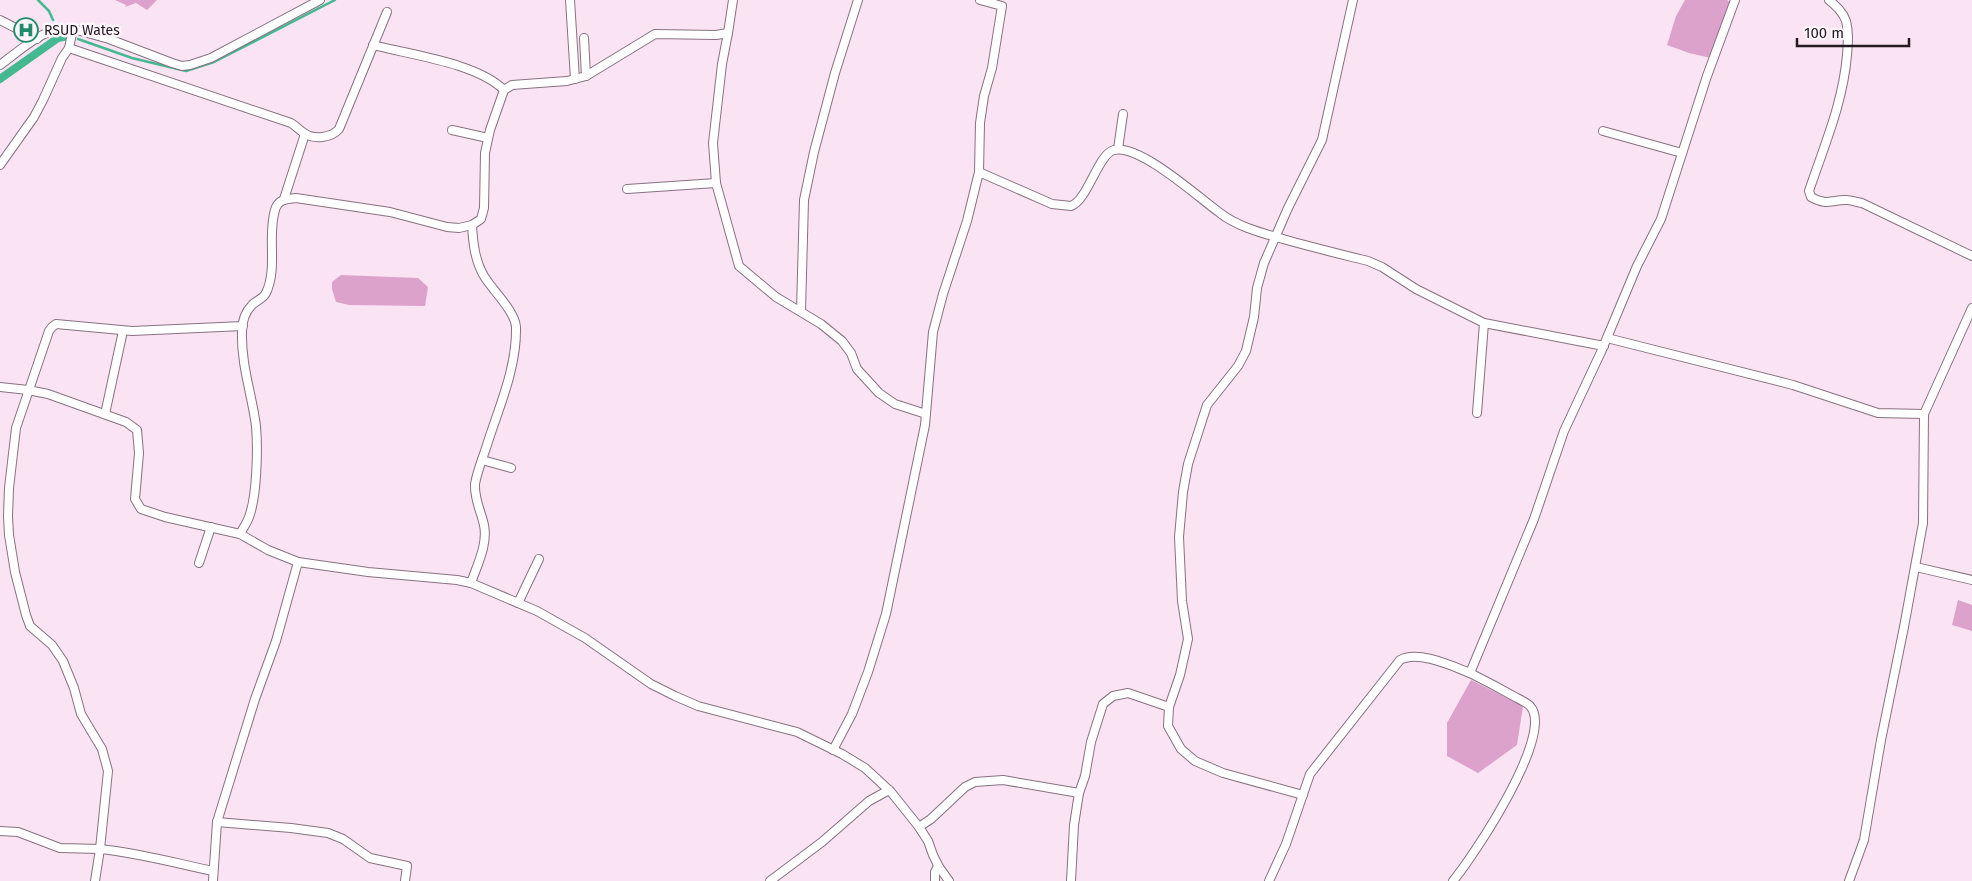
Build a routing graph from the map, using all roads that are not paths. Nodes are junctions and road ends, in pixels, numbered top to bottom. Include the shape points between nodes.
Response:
1 (320, 0) edge
2 (570, 0) edge
3 (733, 0) edge
4 (858, 0) edge
5 (980, 0) edge
6 (1353, 0) edge
7 (1735, 0) edge
8 (1830, 0) edge
9 (1003, 3) edge
10 (387, 12) dead end
11 (0, 20) edge
12 (73, 29) junction
13 (728, 33) junction
14 (584, 38) dead end
15 (37, 39) junction
16 (373, 45) junction
17 (69, 48) junction
18 (0, 65) edge
19 (586, 76) junction
20 (574, 79) junction
21 (504, 90) junction
22 (1123, 114) dead end
23 (452, 130) dead end
24 (1603, 131) dead end
25 (305, 134) junction
26 (488, 138) junction
27 (1118, 149) junction
28 (1682, 153) junction
29 (0, 165) edge
30 (979, 172) junction
31 (716, 183) junction
32 (627, 189) dead end
33 (284, 199) junction
34 (472, 225) junction
35 (1277, 237) junction
36 (1972, 256) edge
37 (1972, 308) edge
38 (801, 311) junction
39 (1484, 323) junction
40 (242, 326) junction
41 (123, 331) junction
42 (1607, 338) junction
43 (1604, 346) junction
44 (0, 387) edge
45 (28, 390) junction
46 (1477, 413) dead end
47 (105, 414) junction
48 (926, 414) junction
49 (1924, 414) junction
50 (482, 460) junction
51 (511, 468) dead end
52 (0, 487) edge
53 (9, 488) junction
54 (211, 527) junction
55 (240, 534) junction
56 (540, 559) dead end
57 (298, 562) junction
58 (200, 563) dead end
59 (1916, 567) junction
60 (1972, 580) edge
61 (471, 583) junction
62 (518, 603) junction
63 (1470, 672) junction
64 (1169, 707) junction
65 (833, 750) junction
66 (890, 790) junction
67 (1079, 794) junction
68 (1303, 795) junction
69 (217, 822) junction
70 (919, 827) junction
71 (0, 831) edge
72 (100, 849) junction
73 (938, 866) junction
74 (213, 871) junction
75 (94, 881) edge
76 (213, 881) edge
77 (405, 881) edge
78 (770, 881) edge
79 (935, 881) edge
80 (949, 881) edge
81 (1070, 881) edge
82 (1269, 881) edge
83 (1452, 881) edge
84 (1850, 881) edge

1 - 12 street via 211,58 182,66
2 - 20 street
3 - 13 street
4 - 38 street via 835,72 804,200
5 - 9 street
6 - 35 street via 1322,140
7 - 28 street via 1706,76
8 - 36 street via 1846,22 1846,71 1827,144 1809,191 1811,198 1829,203 1862,202
9 - 30 street via 980,123
10 - 16 street
11 - 15 street
12 - 15 street via 56,28
12 - 17 street
13 - 19 street via 655,34
13 - 31 street via 713,143
14 - 19 street
15 - 18 street
16 - 21 street via 465,68 490,79
16 - 25 street via 339,129 327,136
17 - 25 street via 291,123
17 - 29 street via 34,117
19 - 20 street
20 - 21 street via 512,85
21 - 26 street
22 - 27 street
23 - 26 street
24 - 28 street
25 - 33 street
26 - 34 street via 484,208 481,219
27 - 30 street via 1111,151 1080,200 1071,206 1052,204
27 - 35 street via 1156,164 1222,215 1256,232
28 - 42 street via 1660,219
30 - 48 street via 934,332
31 - 32 street
31 - 38 street via 739,266 776,297
33 - 34 street via 390,212 447,227
33 - 40 street via 275,209 266,293 245,314
34 - 50 street via 479,266 511,313 516,327 511,374
35 - 39 street via 1368,261
35 - 64 street via 1257,288 1246,351 1207,405 1188,464 1182,492 1179,537 1182,601 1188,639
37 - 49 street
38 - 48 street via 842,341 857,369 880,393 896,404
39 - 43 street
39 - 46 street
40 - 41 street
40 - 55 street via 242,348 256,444 252,507
41 - 45 street via 56,324 52,327
41 - 47 street
42 - 43 street
42 - 49 street via 1793,385 1878,413
43 - 63 street via 1564,431 1534,518
44 - 45 street
45 - 47 street
45 - 53 street via 16,428
47 - 54 street via 137,430 139,453 135,499 141,509
48 - 65 street via 886,614 852,714
49 - 59 street via 1924,523
50 - 51 street
50 - 61 street via 475,486 484,544
52 - 53 street
53 - 72 street via 10,535 26,615 30,626 52,645 63,661 81,714 102,749 108,771
54 - 55 street
54 - 58 street
55 - 57 street
56 - 62 street
57 - 61 street
57 - 69 street
59 - 60 street
59 - 84 street via 1880,740 1864,840
61 - 62 street
62 - 65 street via 585,638 651,684 675,696 698,706 797,732
63 - 68 street via 1435,660 1414,657 1400,660 1310,774
63 - 83 street via 1530,706 1536,719 1532,743 1502,809
64 - 67 street via 1128,693 1114,696 1103,704 1090,742
64 - 68 street via 1168,726 1181,749 1195,761
65 - 66 street via 865,768
66 - 70 street
66 - 78 street via 869,802
67 - 70 street via 1003,780 975,782
67 - 81 street
68 - 82 street
69 - 74 street
69 - 77 street via 328,833 343,839 370,858 407,866
70 - 73 street
71 - 72 street via 18,832 60,848
72 - 74 street via 135,853
72 - 75 street
73 - 79 street
73 - 80 street
74 - 76 street

